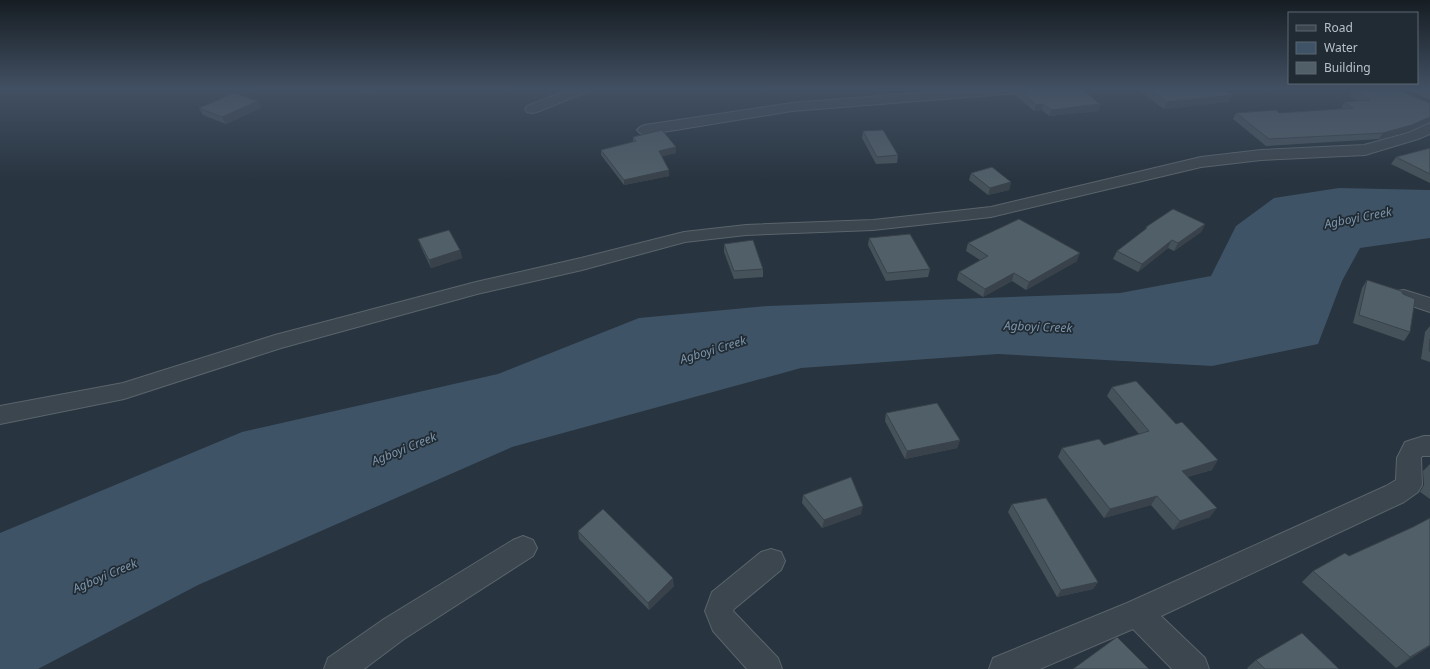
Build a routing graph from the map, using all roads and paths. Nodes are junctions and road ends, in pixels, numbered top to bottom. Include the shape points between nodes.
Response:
1 (714, 119) edge
2 (1430, 128) edge
3 (645, 130) dead end
4 (1404, 296) edge
5 (1430, 305) edge
6 (0, 415) edge
7 (1430, 446) edge
8 (523, 548) dead end
9 (771, 561) dead end
10 (1137, 613) junction
11 (340, 669) edge
12 (767, 669) edge
13 (1004, 669) edge
14 (1194, 669) edge

1 - 3 street
2 - 6 street via 1413,136 1365,150 1200,162 991,212 872,225 746,230 684,237 476,288 275,342 124,391
4 - 5 street
7 - 10 street via 1414,449 1409,458 1409,485 1395,494
8 - 11 street via 394,629
9 - 12 street via 722,600 719,611 723,621
10 - 13 street
10 - 14 street

